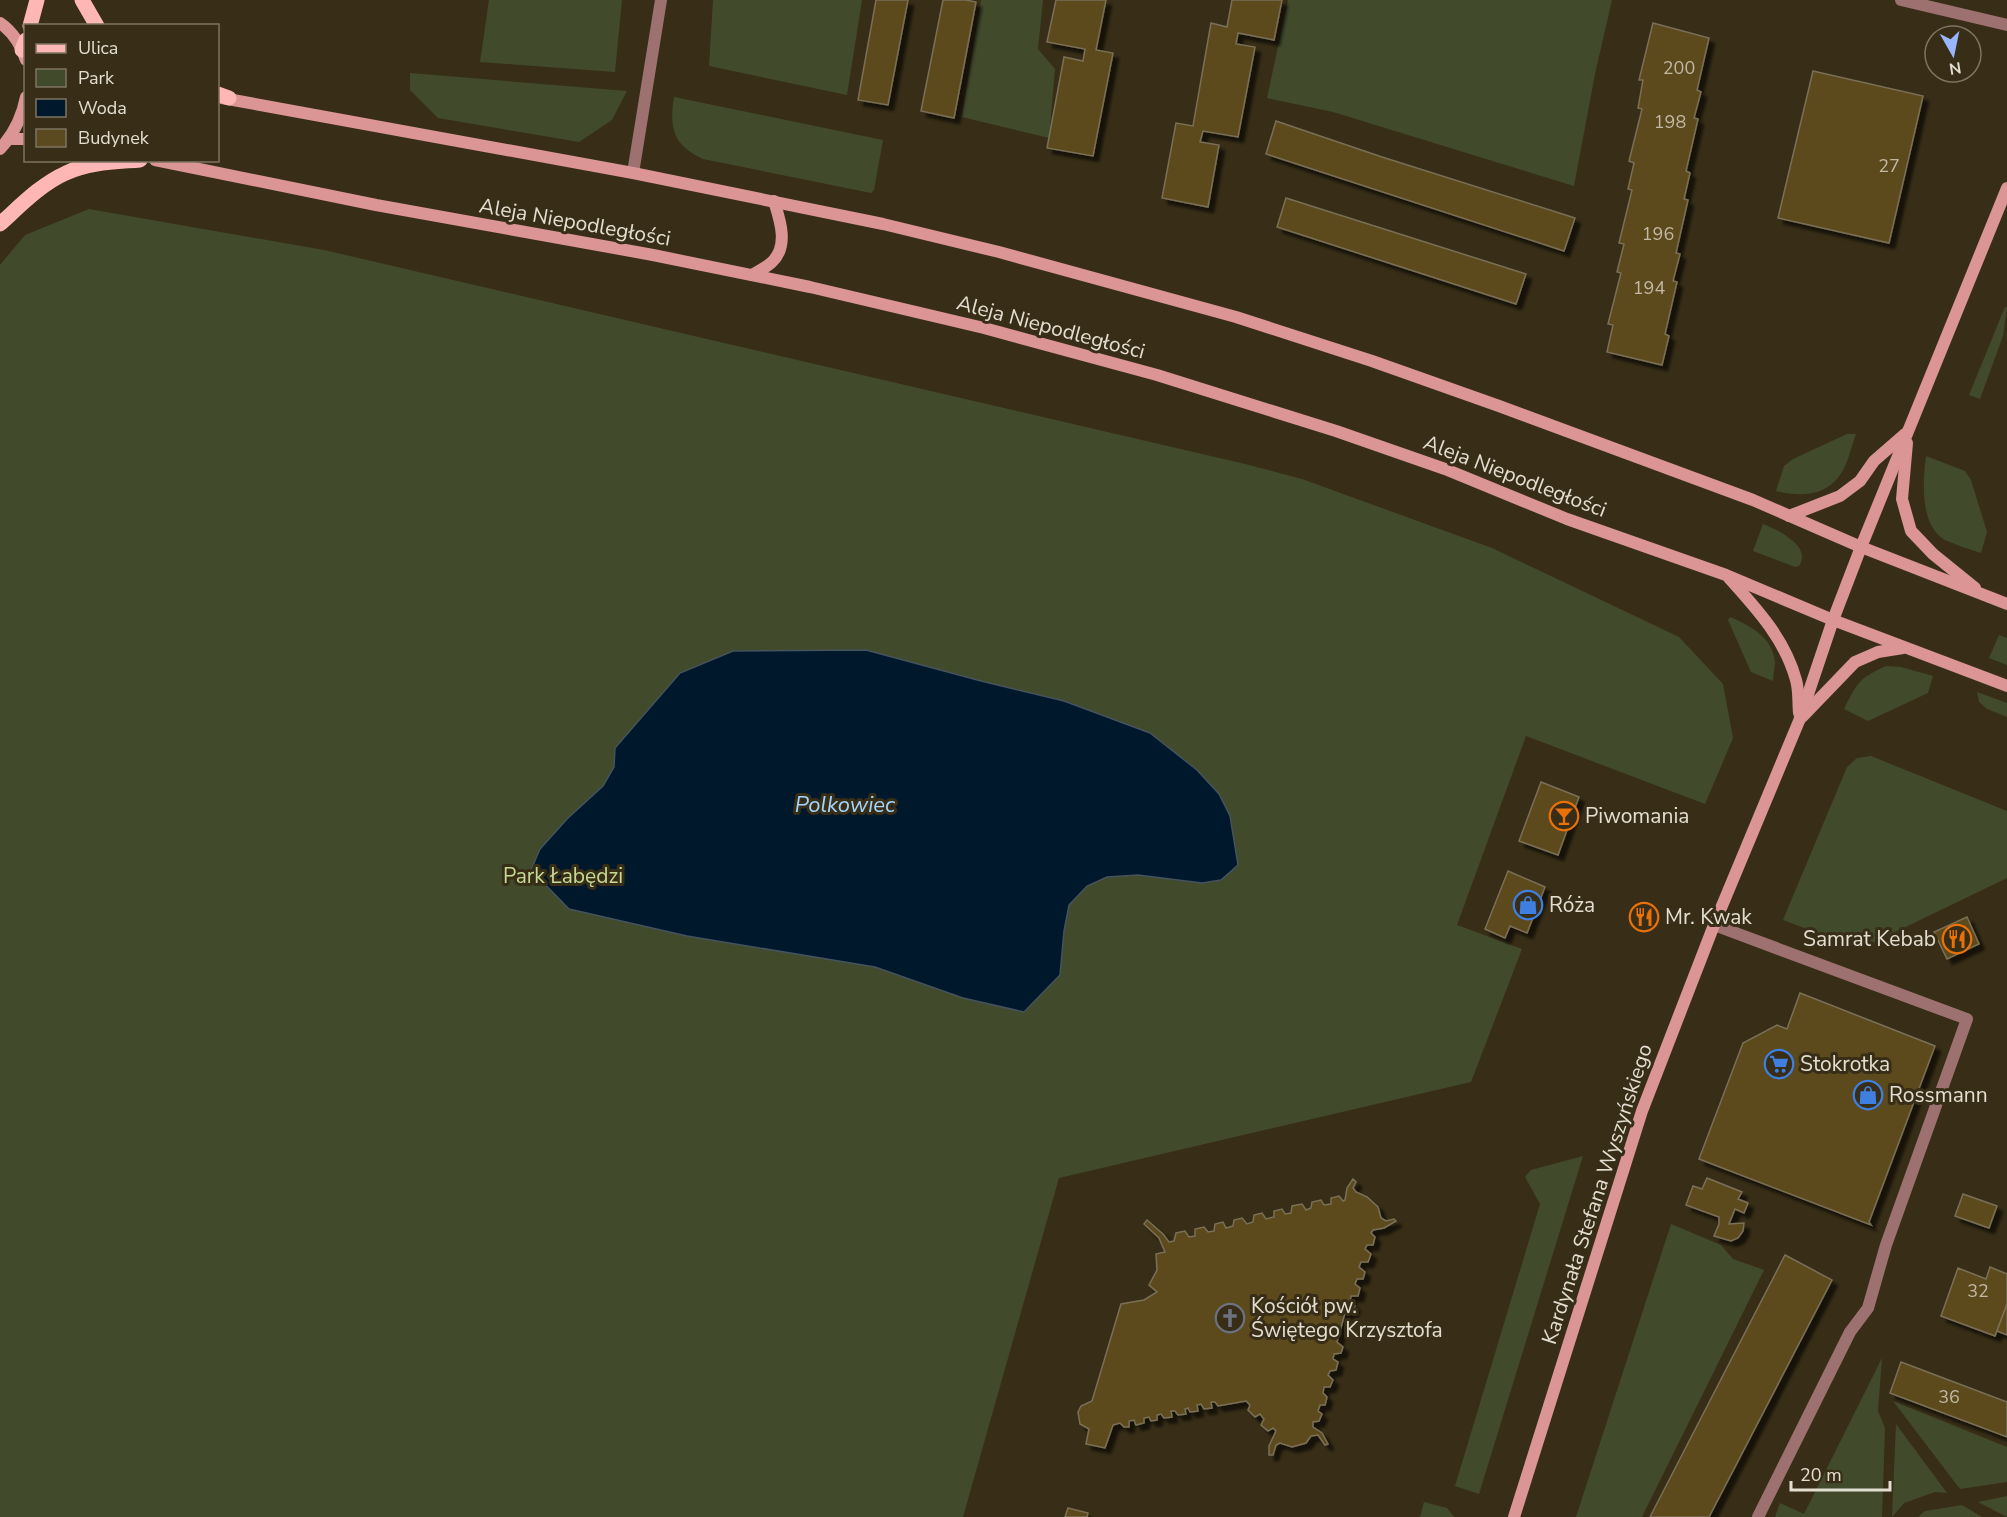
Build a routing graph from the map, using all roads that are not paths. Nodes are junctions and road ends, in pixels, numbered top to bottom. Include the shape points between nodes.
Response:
1 (37, 0) edge
2 (82, 0) edge
3 (661, 0) edge
4 (1901, 0) edge
5 (0, 23) edge
6 (31, 24) edge
7 (96, 24) edge
8 (2007, 25) edge
9 (24, 50) edge
10 (221, 97) edge
11 (24, 104) edge
12 (24, 139) edge
13 (4, 144) edge
14 (107, 162) edge
15 (164, 162) edge
16 (633, 173) junction
17 (2007, 188) edge
18 (774, 201) junction
19 (0, 224) edge
20 (752, 275) junction
21 (1909, 430) junction
22 (1789, 516) junction
23 (1861, 547) junction
24 (1726, 575) junction
25 (1986, 596) junction
26 (2007, 604) edge
27 (1833, 620) junction
28 (1904, 648) junction
29 (2007, 686) edge
30 (1799, 721) junction
31 (1714, 925) junction
32 (1514, 1517) edge
33 (1758, 1517) edge

1 - 6 main road
2 - 7 main road
3 - 16 street
4 - 8 street
5 - 9 street
10 - 16 street
11 - 13 street via 18,124
12 - 13 street
14 - 19 main road via 67,172 33,194
15 - 20 street, Aleja Niepodległości
16 - 18 street
17 - 21 street, Kardynała Stefana Wyszyńskiego
18 - 20 street via 782,239 778,253
18 - 22 street via 999,252 1267,327 1499,406
20 - 24 street, Aleja Niepodległości via 984,328 1204,389 1445,468 1567,519
21 - 22 street via 1840,496
21 - 23 street, Kardynała Stefana Wyszyńskiego
21 - 25 street, Kardynała Stefana Wyszyńskiego via 1902,499 1911,531
22 - 23 street
23 - 25 street
23 - 27 street, Kardynała Stefana Wyszyńskiego
24 - 27 street, Aleja Niepodległości
24 - 30 street, Kardynała Stefana Wyszyńskiego via 1763,615 1786,653 1797,681
25 - 26 street
27 - 28 street, Aleja Niepodległości
27 - 30 street, Kardynała Stefana Wyszyńskiego
28 - 29 street, Aleja Niepodległości
28 - 30 street via 1878,652 1855,662
30 - 31 street, Kardynała Stefana Wyszyńskiego
31 - 32 street, Kardynała Stefana Wyszyńskiego via 1628,1152
31 - 33 street via 1967,1019 1886,1245 1868,1308 1850,1332

